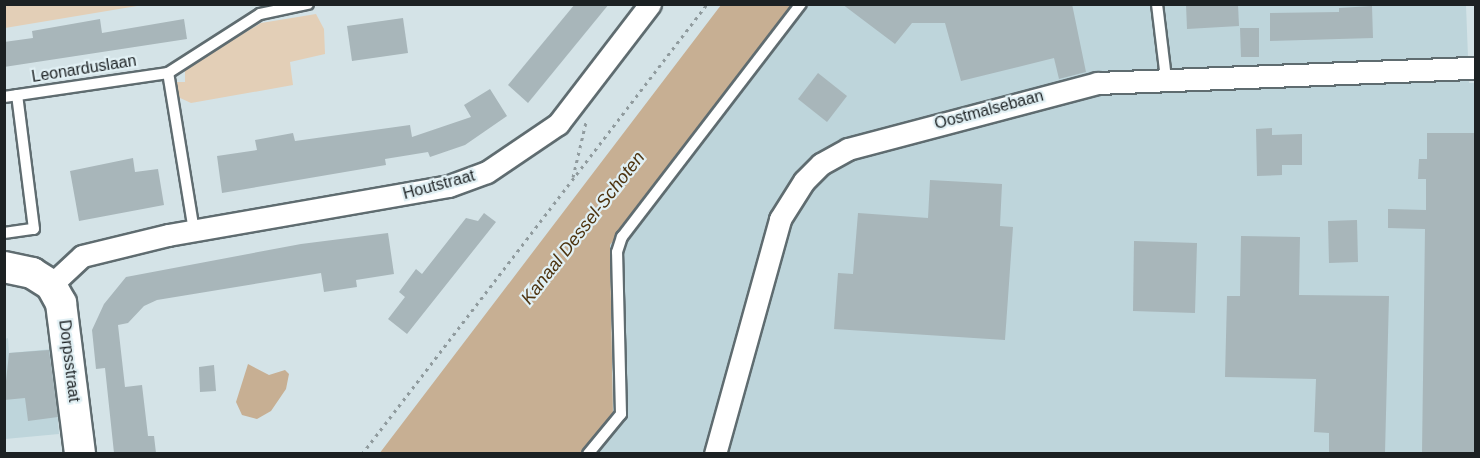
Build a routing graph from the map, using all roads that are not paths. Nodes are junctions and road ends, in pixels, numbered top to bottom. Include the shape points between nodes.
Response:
1 (308, 4) edge
2 (650, 4) edge
3 (801, 4) edge
4 (1157, 4) edge
5 (1476, 68) edge
6 (168, 73) junction
7 (1166, 78) junction
8 (17, 94) junction
9 (4, 97) edge
10 (194, 231) junction
11 (4, 233) edge
12 (4, 267) edge
13 (51, 285) junction
14 (80, 453) edge
15 (588, 453) edge
16 (715, 453) edge

1 - 6 lane via 260,14
2 - 10 street, Houtstraat via 558,124 487,172 409,194
3 - 15 lane via 622,237 617,252 621,414
4 - 7 lane
5 - 7 street, Oostmalsebaan
6 - 8 lane, Leonarduslaan
6 - 10 lane
7 - 16 street, Oostmalsebaan via 1097,84 1040,96 848,149 821,164 780,219
8 - 9 lane, Leonarduslaan
8 - 11 lane via 34,229
10 - 13 street, Houtstraat via 82,256
12 - 13 street via 32,273
13 - 14 street, Dorpsstraat via 61,303 66,330

